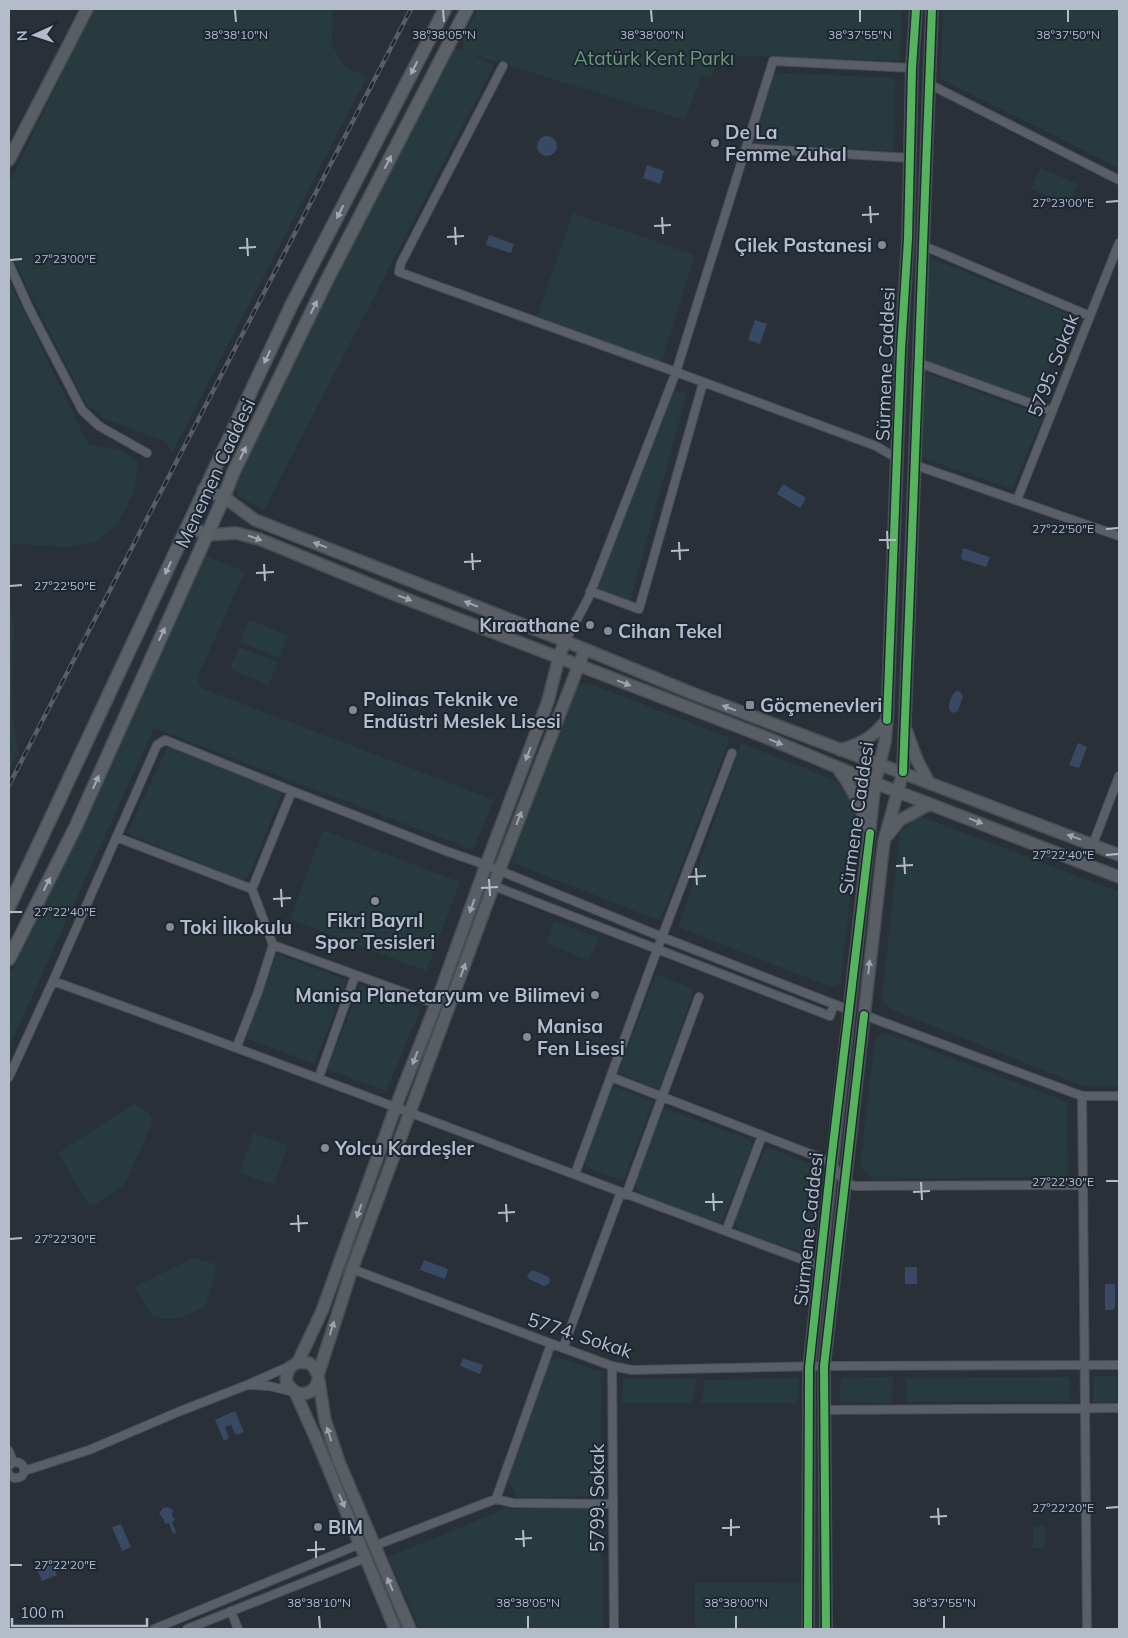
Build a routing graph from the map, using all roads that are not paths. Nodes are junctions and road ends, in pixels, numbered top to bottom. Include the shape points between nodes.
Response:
1 (87, 9) edge
2 (445, 9) edge
3 (467, 9) edge
4 (916, 9) edge
5 (932, 9) edge
6 (503, 66) dead end
7 (912, 68) junction
8 (929, 86) junction
9 (912, 87) junction
10 (746, 148) junction
11 (910, 158) junction
12 (9, 160) edge
13 (1119, 180) edge
14 (908, 239) junction
15 (1119, 243) edge
16 (924, 246) junction
17 (9, 264) edge
18 (1090, 316) junction
19 (919, 364) junction
20 (676, 372) junction
21 (703, 382) junction
22 (1052, 411) junction
23 (147, 453) dead end
24 (898, 459) junction
25 (915, 465) junction
26 (203, 490) junction
27 (224, 497) junction
28 (1017, 500) junction
29 (188, 525) junction
30 (207, 535) junction
31 (1119, 536) edge
32 (590, 592) junction
33 (566, 641) junction
34 (585, 649) junction
35 (558, 657) junction
36 (578, 666) junction
37 (887, 720) junction
38 (904, 724) junction
39 (840, 750) junction
40 (732, 753) dead end
41 (878, 764) junction
42 (836, 766) junction
43 (903, 772) junction
44 (1119, 776) edge
45 (875, 783) junction
46 (929, 783) junction
47 (292, 790) junction
48 (898, 792) junction
49 (930, 804) junction
50 (870, 833) junction
51 (116, 837) junction
52 (884, 841) junction
53 (1093, 844) junction
54 (1119, 854) edge
55 (486, 865) junction
56 (499, 871) junction
57 (1119, 877) edge
58 (480, 881) junction
59 (494, 887) junction
60 (252, 889) junction
61 (9, 907) edge
62 (662, 937) junction
63 (273, 945) junction
64 (657, 950) junction
65 (9, 959) edge
66 (355, 976) junction
67 (54, 980) junction
68 (699, 997) dead end
69 (436, 1004) junction
70 (834, 1004) junction
71 (849, 1010) junction
72 (864, 1015) junction
73 (237, 1046) junction
74 (9, 1077) edge
75 (319, 1077) junction
76 (611, 1077) junction
77 (1082, 1096) junction
78 (1119, 1096) edge
79 (662, 1097) junction
80 (396, 1106) junction
81 (410, 1112) junction
82 (762, 1136) junction
83 (831, 1162) junction
84 (575, 1174) junction
85 (844, 1182) junction
86 (1083, 1185) junction
87 (623, 1194) junction
88 (726, 1231) junction
89 (820, 1266) junction
90 (352, 1269) junction
91 (551, 1344) junction
92 (563, 1348) junction
93 (295, 1363) junction
94 (1085, 1365) junction
95 (1119, 1365) edge
96 (612, 1366) junction
97 (824, 1366) junction
98 (809, 1368) junction
99 (318, 1377) junction
100 (247, 1385) junction
101 (295, 1392) junction
102 (1086, 1408) junction
103 (1119, 1408) edge
104 (824, 1410) junction
105 (9, 1451) edge
106 (11, 1464) edge
107 (24, 1471) junction
108 (9, 1475) edge
109 (496, 1499) junction
110 (613, 1504) junction
111 (360, 1544) junction
112 (374, 1546) junction
113 (365, 1558) junction
114 (231, 1611) junction
115 (154, 1629) edge
116 (187, 1629) edge
117 (238, 1629) edge
118 (395, 1629) edge
119 (410, 1629) edge
120 (614, 1629) edge
121 (808, 1629) edge
122 (826, 1629) edge
123 (1086, 1629) edge

1 - 12 street
2 -> 26 main road, Menemen Caddesi via 291,306
27 -> 3 main road, Menemen Caddesi via 323,288
4 - 7 street, Sürmene Caddesi
5 - 8 street, Sürmene Caddesi
6 - 20 street via 398,272
7 - 9 street, Sürmene Caddesi
7 - 10 street via 773,61
8 - 9 street
8 - 13 street
8 - 16 street, Sürmene Caddesi
9 - 11 street, Sürmene Caddesi
10 - 11 street
10 - 20 street
11 - 14 street, Sürmene Caddesi
14 - 16 street
14 - 24 street, Sürmene Caddesi via 900,350
15 - 18 street, 5795. Sokak
16 - 18 street
16 - 19 street, Sürmene Caddesi
17 - 23 street via 82,410 99,426
18 - 22 street, 5795. Sokak
19 - 22 street
19 - 25 street, Sürmene Caddesi
20 - 21 street
20 - 32 street
21 - 24 street via 876,446
21 - 32 street via 640,609
22 - 28 street, 5795. Sokak
24 - 25 street
24 - 37 street, Sürmene Caddesi
25 - 28 street
25 - 38 street, Sürmene Caddesi
26 - 27 street
26 - 29 main road, Menemen Caddesi
27 - 30 main road, Menemen Caddesi
33 -> 27 street via 255,520
28 - 31 street
29 - 30 street
29 -> 61 main road, Menemen Caddesi
30 -> 35 street via 247,535
65 -> 30 main road, Menemen Caddesi via 76,826
32 - 33 street
33 - 34 street
33 - 35 street
34 - 36 street
39 -> 34 street
35 - 36 street
35 -> 55 street via 548,701
36 -> 42 street
56 -> 36 street
37 - 39 street via 877,732 859,744
37 - 41 street, Sürmene Caddesi
38 - 43 street, Sürmene Caddesi
38 - 46 street
39 - 41 street
40 - 62 street
41 - 43 street
41 - 45 street, Sürmene Caddesi
42 - 45 street
42 - 50 street via 858,799
43 - 46 street
43 - 48 street, Sürmene Caddesi
44 - 53 street
45 - 48 street
45 - 50 street, Sürmene Caddesi
53 -> 46 street
47 - 51 street via 165,740 157,744
47 - 55 street
47 - 60 street
48 - 49 street
48 - 52 street, Sürmene Caddesi
49 - 52 street via 900,820
49 -> 57 street
50 - 71 street, Sürmene Caddesi
51 - 60 street
51 - 67 street
72 -> 52 street, Sürmene Caddesi
53 - 54 street
55 - 56 street
55 - 58 street
56 - 59 street
56 - 62 street
58 - 59 street
58 -> 69 street
59 - 64 street
81 -> 59 street
60 - 63 street
62 - 64 street
62 - 70 street
63 - 66 street
63 - 73 street
64 - 70 street via 830,1016
64 - 76 street
66 - 69 street
66 - 75 street
67 - 73 street
67 - 74 street
68 - 79 street
69 -> 80 street
70 - 71 street
71 - 83 street, Sürmene Caddesi
72 - 77 street
72 - 85 street, Sürmene Caddesi
73 - 75 street
75 - 80 street
76 - 79 street
76 - 84 street
77 - 78 street
77 - 86 street
79 - 82 street
79 - 87 street
80 - 81 street
80 -> 93 street via 322,1311
81 - 84 street
81 - 90 street
82 - 83 street
82 - 88 street
83 - 85 street
83 - 89 street, Sürmene Caddesi
84 - 87 street
85 - 86 street via 855,1186
85 - 97 street, Sürmene Caddesi
86 - 94 street
87 - 88 street
87 - 92 street
88 - 89 street
89 - 98 street, Sürmene Caddesi
90 - 91 street, 5774. Sokak
99 -> 90 street
91 - 92 street, 5774. Sokak
91 - 109 street
92 - 96 street, 5774. Sokak
93 - 99 street via 309,1363
93 - 100 street
93 - 101 street via 286,1379
94 - 95 street, 5774. Sokak
94 - 97 street, 5774. Sokak
94 - 102 street
96 - 98 street, 5774. Sokak via 650,1371
96 - 110 street, 5799. Sokak
97 - 98 street, 5774. Sokak
97 - 104 street, Sürmene Caddesi
98 - 121 street, Sürmene Caddesi
99 - 101 street via 317,1385 310,1392
112 -> 99 street via 338,1462 325,1420
100 - 101 street
100 - 107 street via 89,1450
101 -> 111 street
102 - 103 street
102 - 104 street
102 - 123 street
104 - 122 street, Sürmene Caddesi
105 - 106 street
106 - 107 street via 21,1463
107 - 108 street via 20,1477
109 - 110 street via 513,1503
109 - 112 street
110 - 120 street, 5799. Sokak
111 - 113 street
111 - 115 street
119 -> 112 street
113 - 114 street
113 - 118 street
114 - 116 street
114 - 117 street

